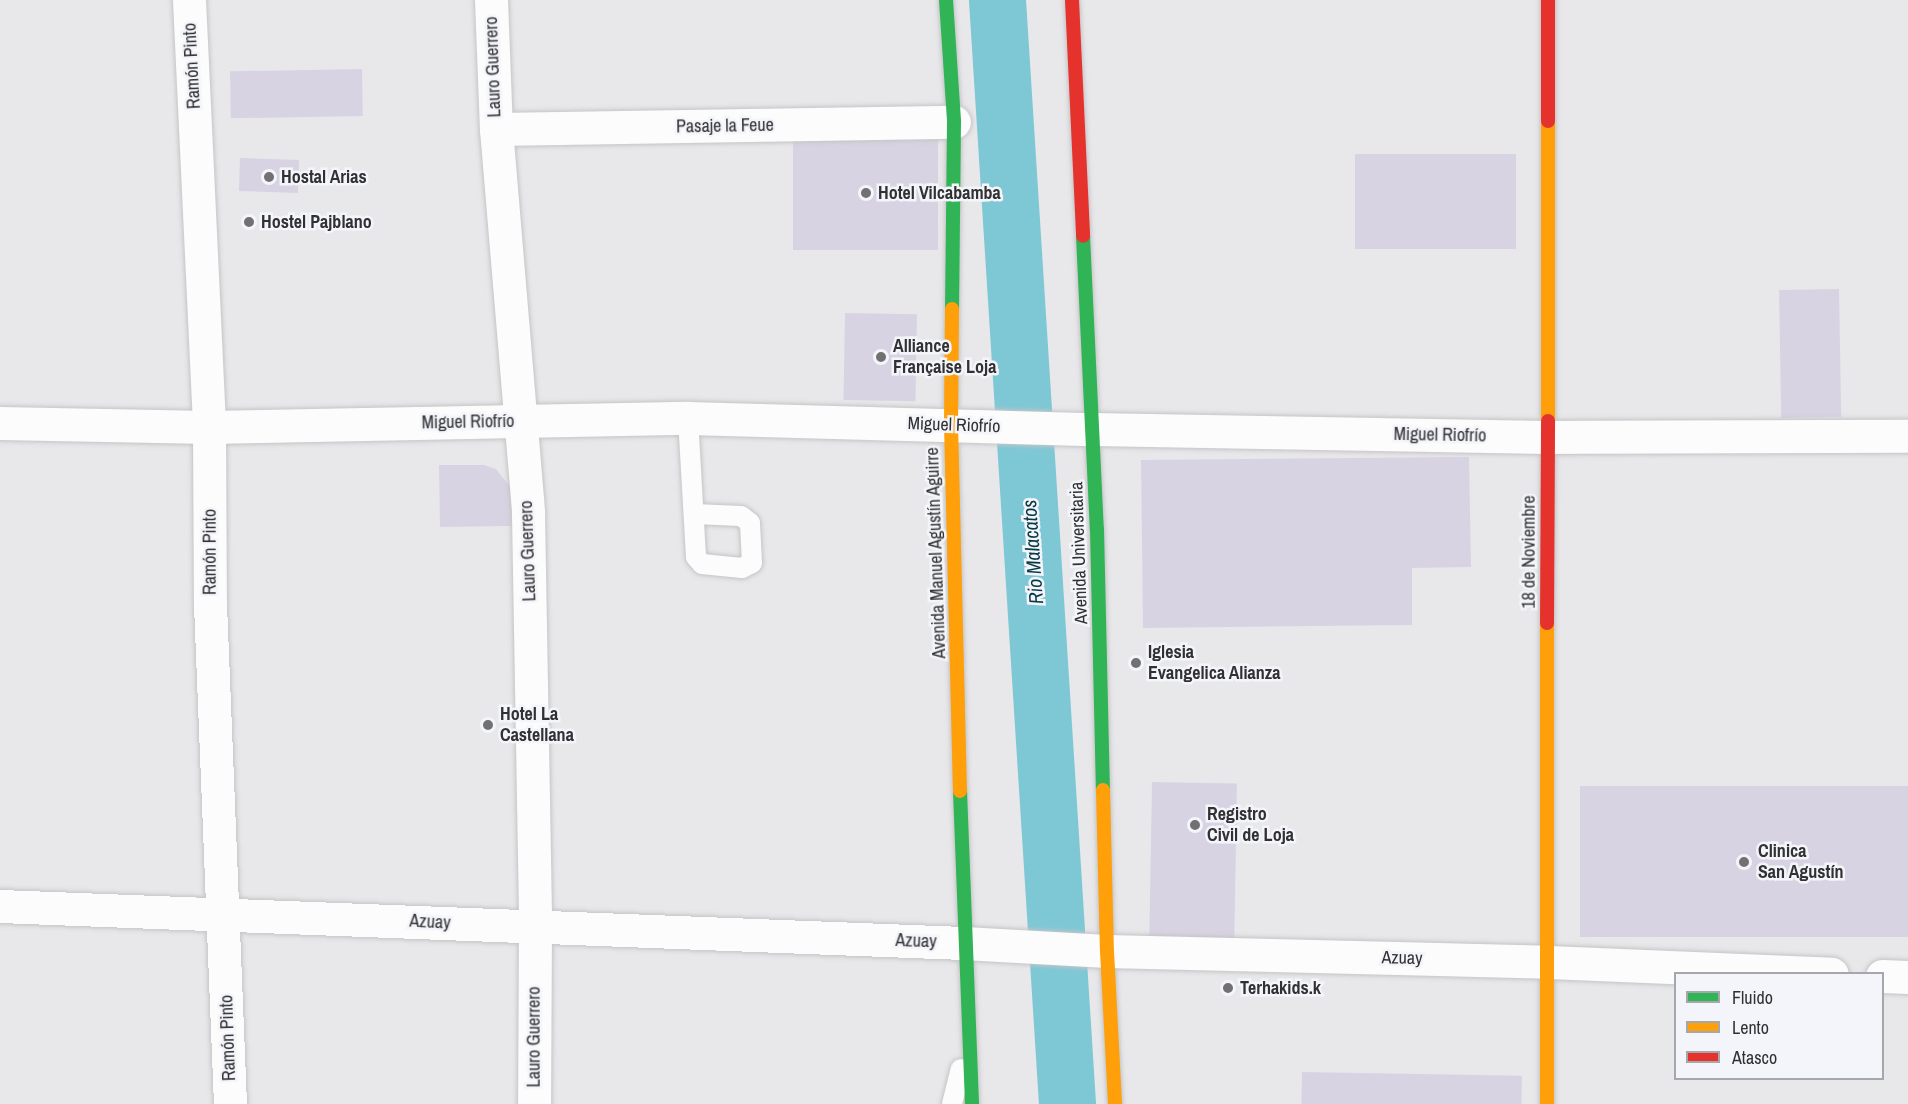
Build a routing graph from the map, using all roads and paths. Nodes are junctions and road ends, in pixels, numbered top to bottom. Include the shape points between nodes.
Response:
1 (189, 0) edge
2 (490, 0) edge
3 (946, 0) edge
4 (1072, 0) edge
5 (1548, 0) edge
6 (954, 122) junction
7 (496, 129) junction
8 (688, 418) junction
9 (520, 422) junction
10 (0, 423) edge
11 (958, 424) junction
12 (209, 427) junction
13 (1081, 429) junction
14 (1908, 436) edge
15 (1546, 437) junction
16 (694, 514) dead end
17 (0, 906) edge
18 (223, 914) junction
19 (535, 927) junction
20 (973, 943) junction
21 (1094, 950) junction
22 (1549, 962) junction
23 (1785, 972) edge
24 (1884, 976) edge
25 (1908, 976) edge
26 (969, 1041) junction
27 (231, 1104) edge
28 (534, 1104) edge
29 (952, 1104) edge
30 (972, 1104) edge
31 (1115, 1104) edge
32 (1547, 1104) edge

1 - 12 street, Ramón Pinto
2 - 7 street, Lauro Guerrero
3 - 6 main road, Avenida Manuel Agustín Aguirre
4 - 13 main road, Avenida Universitaria
5 - 15 main road, 18 de Noviembre
6 - 7 street, Pasaje la Feue
6 - 11 main road, Avenida Manuel Agustín Aguirre
7 - 9 street, Lauro Guerrero
8 - 9 street, Miguel Riofrío
8 - 11 street, Miguel Riofrío
8 - 16 lane
9 - 12 street, Miguel Riofrío
9 - 19 street, Lauro Guerrero via 528,513
10 - 12 street, Miguel Riofrío
11 - 13 street, Miguel Riofrío
11 - 20 main road, Avenida Manuel Agustín Aguirre
12 - 18 street, Ramón Pinto via 210,604
13 - 15 street, Miguel Riofrío
13 - 21 main road, Avenida Universitaria
14 - 15 street, Miguel Riofrío
15 - 22 main road, 18 de Noviembre
17 - 18 street, Azuay
18 - 19 street, Azuay
18 - 27 street, Ramón Pinto
19 - 20 street, Azuay
19 - 28 street, Lauro Guerrero
20 - 21 street, Azuay
20 - 26 main road, Avenida Manuel Agustín Aguirre
21 - 22 street, Azuay
21 - 31 main road, Avenida Universitaria
22 - 23 street, Azuay
22 - 32 main road, 18 de Noviembre
24 - 25 street
26 - 29 lane
26 - 30 main road, Avenida Manuel Agustín Aguirre

